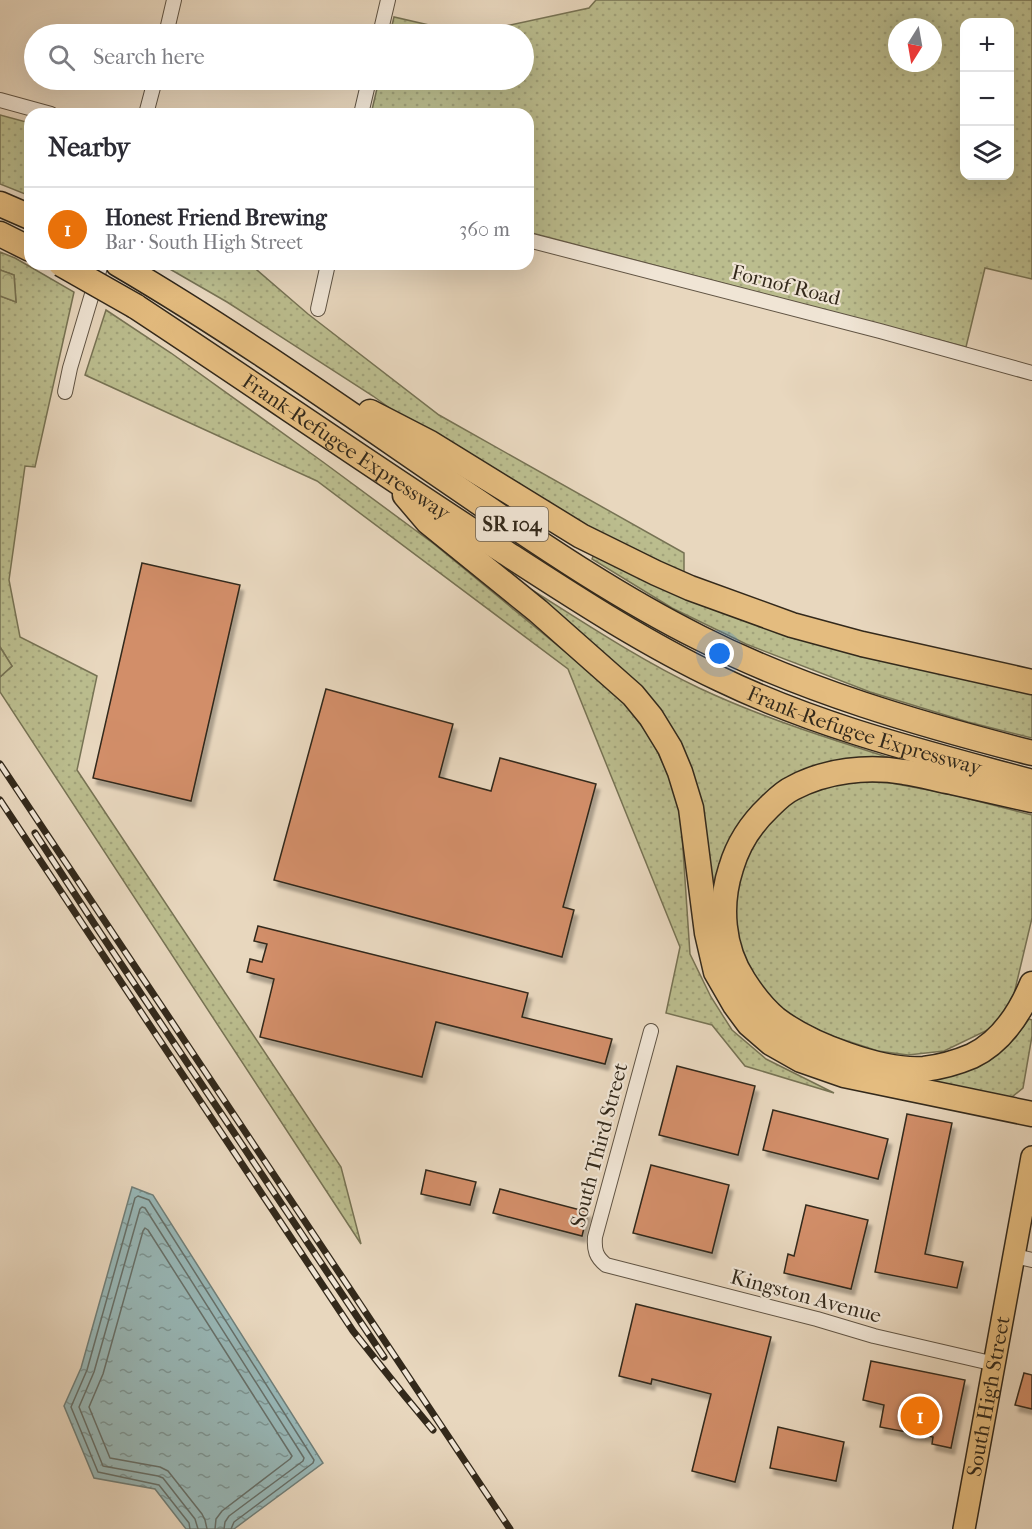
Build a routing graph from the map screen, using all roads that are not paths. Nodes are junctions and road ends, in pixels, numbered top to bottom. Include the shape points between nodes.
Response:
1 (174, 0) edge
2 (388, 0) edge
3 (168, 24) edge
4 (382, 24) edge
5 (152, 90) edge
6 (367, 90) edge
7 (0, 100) edge
8 (29, 108) edge
9 (148, 108) edge
10 (362, 108) edge
11 (0, 204) edge
12 (24, 214) edge
13 (0, 234) edge
14 (534, 242) edge
15 (24, 246) edge
16 (72, 270) edge
17 (99, 270) edge
18 (128, 270) edge
19 (327, 270) edge
20 (318, 309) dead end
21 (268, 360) junction
22 (1032, 373) edge
23 (64, 392) dead end
24 (388, 475) junction
25 (1032, 682) edge
26 (1032, 753) edge
27 (1032, 782) edge
28 (1032, 800) edge
29 (1032, 984) edge
30 (651, 1031) dead end
31 (1032, 1114) edge
32 (1032, 1157) edge
33 (1023, 1258) edge
34 (606, 1265) joint
35 (995, 1364) junction
36 (964, 1529) edge

1 - 3 street
2 - 4 street
5 - 9 street
6 - 10 street
7 - 8 street
11 - 12 highway
13 - 15 highway
14 - 22 street, Fornof Road
16 - 24 highway, Frank-Refugee Expressway / SR 104, bridge via 135,306
17 - 23 street
18 - 21 highway, Frank-Refugee Expressway / SR 104
19 - 20 street
21 - 25 highway via 430,443 581,536 690,588 792,625
21 - 26 highway, Frank-Refugee Expressway / SR 104 via 566,560 701,639 833,695
24 - 27 highway, Frank-Refugee Expressway / SR 104 via 601,614 722,680 827,723
24 - 31 highway via 428,522 538,610 633,695 651,717 674,756 690,808 716,972 749,1024 771,1043 801,1060 844,1075
28 - 29 highway via 904,772 857,770 812,780 776,800 746,833 727,880 723,917 735,966 763,1007 807,1038 866,1061 925,1069 973,1055 1011,1023
30 - 34 street, South Third Street via 595,1237 594,1248
32 - 33 main road, South High Street
33 - 35 main road, South High Street
34 - 35 street, Kingston Avenue
35 - 36 main road, South High Street

